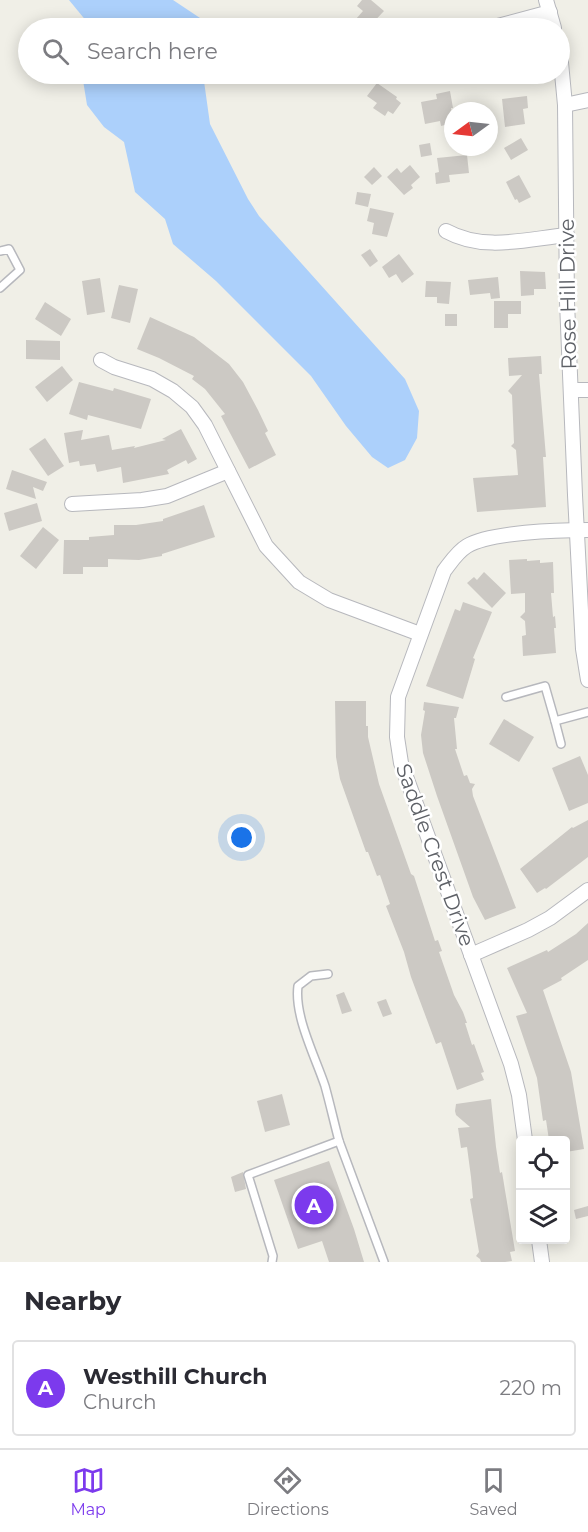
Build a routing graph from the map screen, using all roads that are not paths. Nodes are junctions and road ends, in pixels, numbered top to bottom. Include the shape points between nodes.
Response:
1 (548, 6) edge
2 (516, 18) edge
3 (563, 84) edge
4 (588, 100) edge
5 (565, 105) junction
6 (446, 231) dead end
7 (567, 235) junction
8 (0, 251) edge
9 (0, 288) edge
10 (101, 360) dead end
11 (571, 390) junction
12 (588, 390) edge
13 (228, 471) junction
14 (72, 504) dead end
15 (582, 530) edge
16 (420, 634) junction
17 (588, 680) edge
18 (506, 697) dead end
19 (588, 712) edge
20 (555, 721) junction
21 (561, 744) dead end
22 (588, 890) edge
23 (471, 955) junction
24 (328, 974) dead end
25 (524, 1136) edge
26 (339, 1141) junction
27 (540, 1244) edge
28 (272, 1262) edge
29 (384, 1262) edge
30 (542, 1262) edge

1 - 2 street
3 - 5 street, Rose Hill Drive
4 - 5 street
5 - 7 street, Rose Hill Drive
6 - 7 street via 488,244
7 - 11 street, Rose Hill Drive
8 - 9 lane via 9,249 20,270
10 - 13 street via 152,379 192,407
11 - 12 street
11 - 15 street, Rose Hill Drive
13 - 14 street via 167,496
13 - 16 street via 266,546 299,582 329,600
15 - 16 street, Saddle Crest Drive via 492,537 467,546 444,570
15 - 17 street, Rose Hill Drive via 583,649
16 - 23 street, Saddle Crest Drive via 398,697 396,729 401,763
18 - 20 lane via 546,686
19 - 20 lane
20 - 21 lane
22 - 23 street via 550,918
23 - 25 street, Saddle Crest Drive via 511,1064
24 - 26 lane via 310,976 298,986 296,997
26 - 28 lane via 248,1174
26 - 29 lane
27 - 30 street

